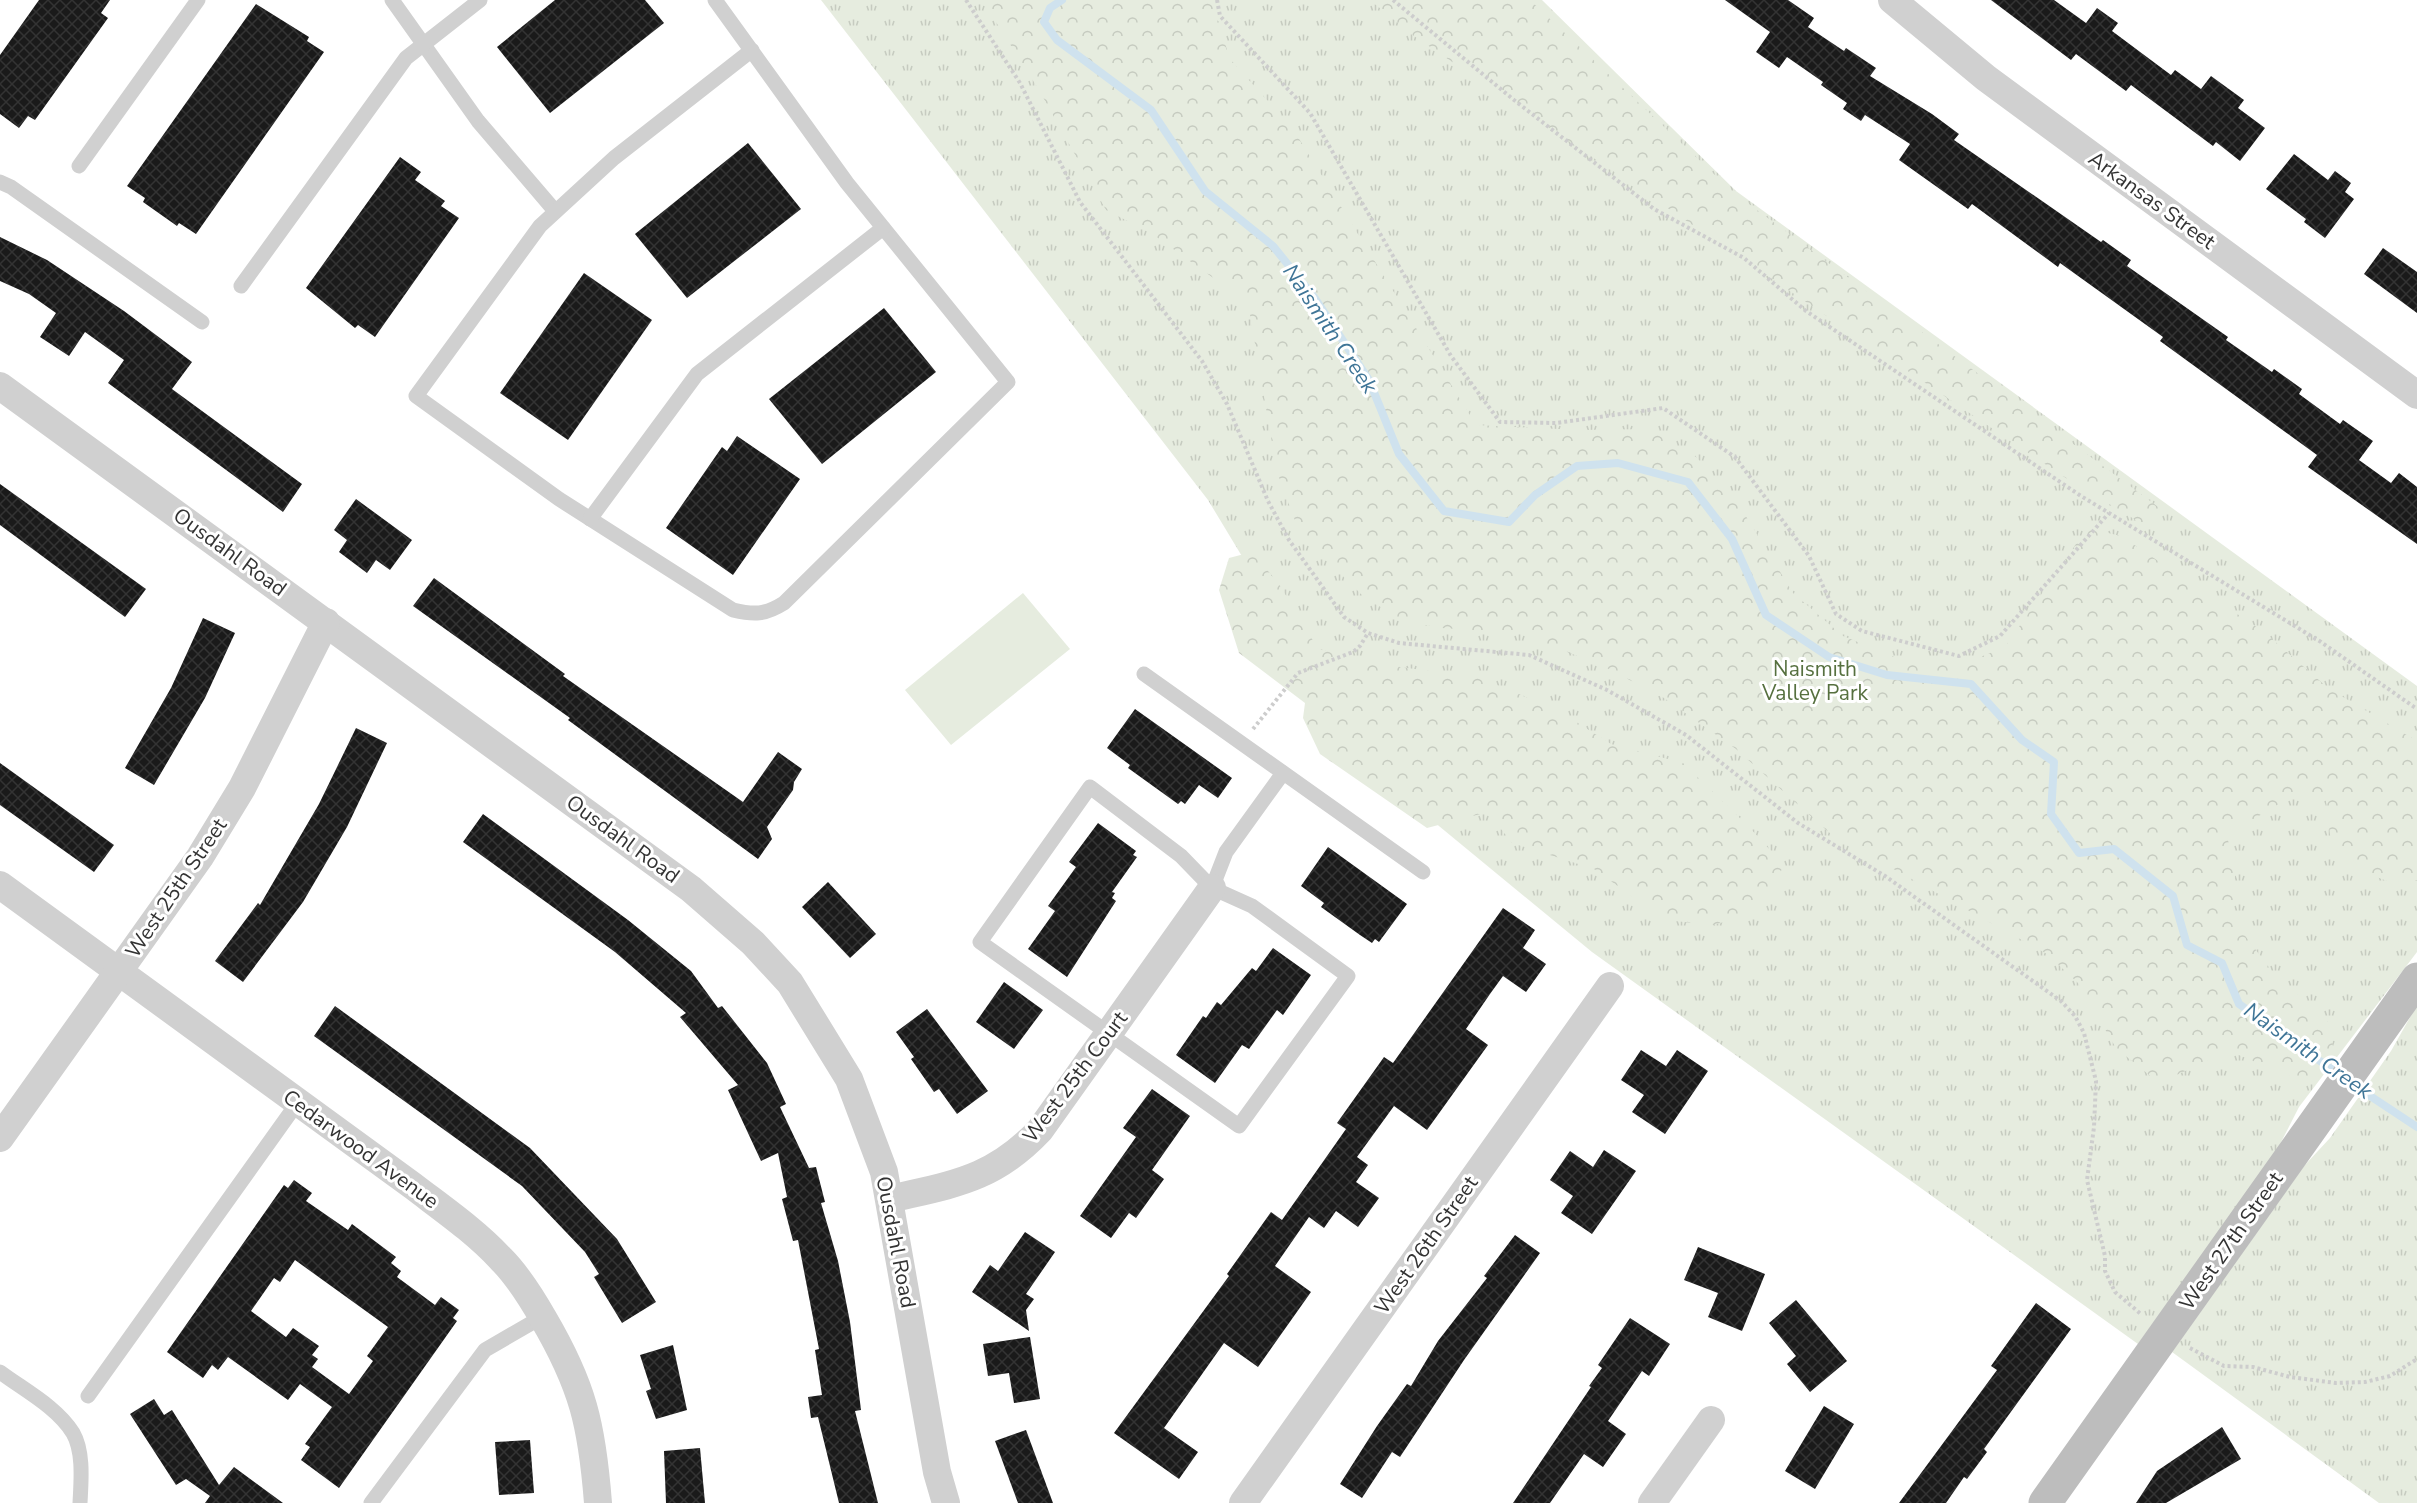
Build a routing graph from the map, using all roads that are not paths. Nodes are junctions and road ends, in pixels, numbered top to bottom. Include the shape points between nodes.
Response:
1 (392, 0) edge
2 (480, 0) edge
3 (715, 0) edge
4 (1892, 0) edge
5 (194, 1) edge
6 (422, 45) junction
7 (752, 50) junction
8 (79, 166) dead end
9 (0, 182) edge
10 (555, 212) junction
11 (883, 228) junction
12 (242, 286) dead end
13 (202, 322) dead end
14 (0, 386) edge
15 (2417, 395) edge
16 (590, 519) junction
17 (326, 622) junction
18 (1144, 674) dead end
19 (1283, 773) junction
20 (1423, 872) dead end
21 (0, 885) edge
22 (1212, 888) junction
23 (118, 971) junction
24 (2417, 979) edge
25 (1610, 986) dead end
26 (1109, 1033) junction
27 (298, 1102) junction
28 (0, 1138) edge
29 (890, 1199) junction
30 (542, 1317) junction
31 (0, 1372) edge
32 (88, 1396) dead end
33 (1711, 1420) dead end
34 (80, 1503) edge
35 (371, 1503) edge
36 (598, 1503) edge
37 (946, 1503) edge
38 (1243, 1503) edge
39 (1652, 1503) edge
40 (2045, 1503) edge

1 - 6 lane
2 - 6 lane
3 - 7 lane
4 - 15 street, Arkansas Street via 1986,78
5 - 8 lane
6 - 10 lane via 478,121
6 - 12 lane via 406,58
7 - 10 lane via 614,158
7 - 11 lane
9 - 13 lane
10 - 16 lane via 540,226 416,396
11 - 16 lane via 697,374
11 - 16 lane via 1008,382 1000,390 784,603 769,613 754,615 733,610
14 - 17 street, Ousdahl Road
17 - 23 street, West 25th Street via 242,788 200,857
17 - 29 street, Ousdahl Road via 691,890 753,943 790,983 849,1078
18 - 19 lane
19 - 20 lane
19 - 22 lane via 1226,852
21 - 23 street, Cedarwood Avenue
22 - 26 street, West 25th Court
22 - 26 lane via 1181,856 1090,787 980,942
22 - 26 lane via 1252,906 1348,976 1239,1126
23 - 27 street, Cedarwood Avenue
23 - 28 street, West 25th Street
24 - 40 street, West 27th Street
25 - 38 street, West 26th Street
26 - 29 street, West 25th Court via 1019,1153 963,1182
27 - 30 street, Cedarwood Avenue via 476,1235 501,1259
27 - 32 lane
29 - 37 street, Ousdahl Road via 937,1472
30 - 35 lane via 485,1350
30 - 36 street, Cedarwood Avenue via 579,1387 588,1421
31 - 34 lane via 52,1410 73,1434 80,1462
33 - 39 street

